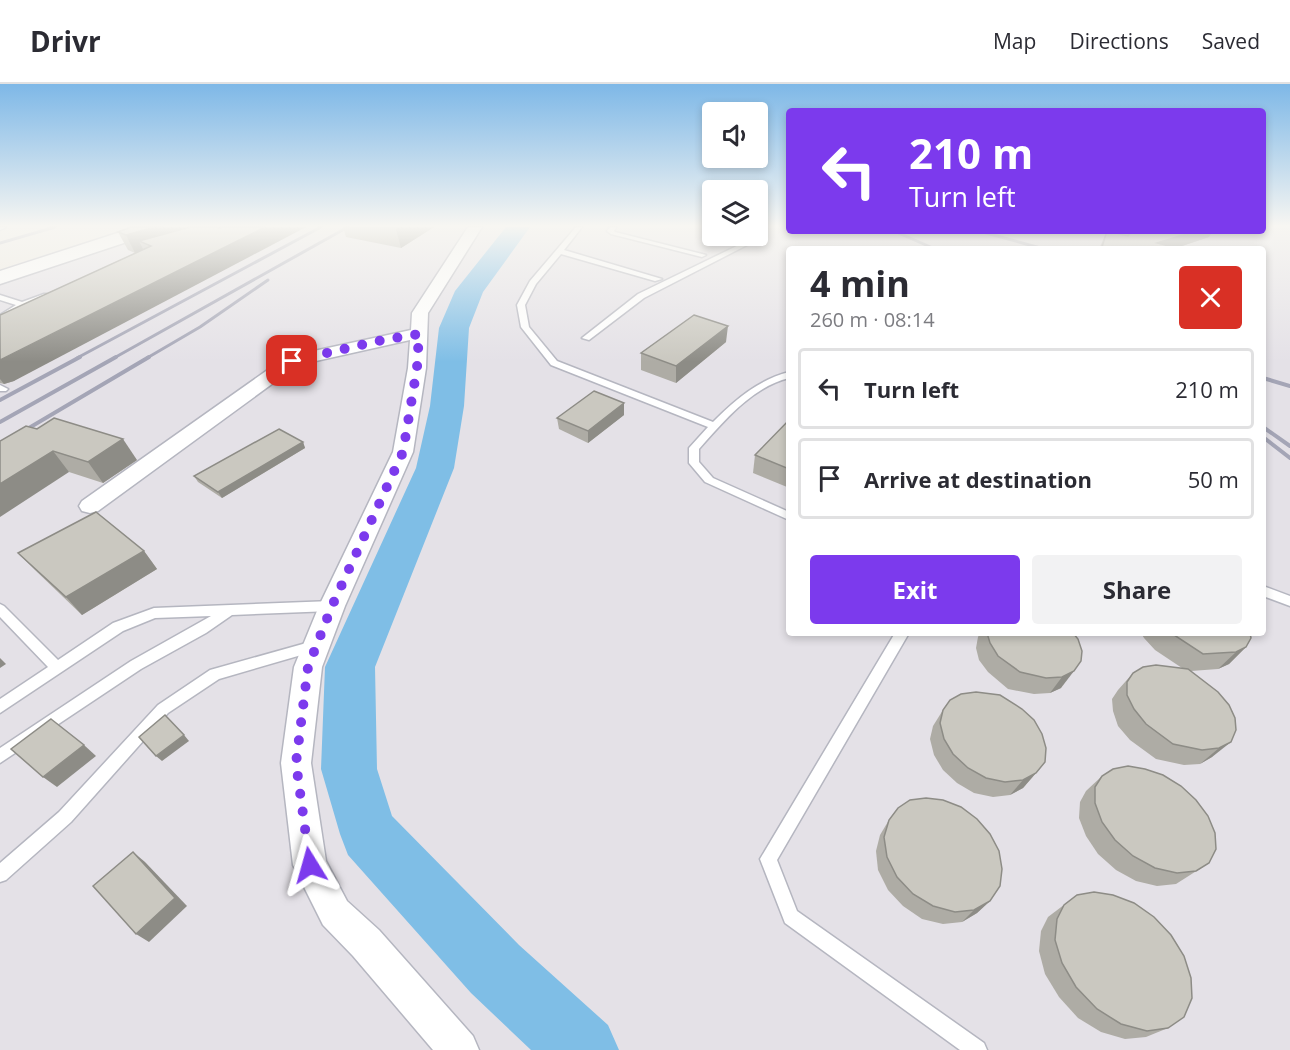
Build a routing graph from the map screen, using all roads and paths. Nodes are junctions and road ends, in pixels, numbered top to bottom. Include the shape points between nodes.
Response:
1 (18, 272) edge
2 (447, 272) edge
3 (542, 272) edge
4 (633, 272) edge
5 (689, 272) edge
6 (0, 278) edge
7 (657, 279) dead end
8 (49, 294) edge
9 (0, 297) edge
10 (22, 305) junction
11 (0, 318) edge
12 (419, 334) junction
13 (586, 338) dead end
14 (786, 375) edge
15 (714, 426) junction
16 (90, 506) dead end
17 (786, 515) edge
18 (1266, 592) edge
19 (1290, 601) edge
20 (332, 606) junction
21 (0, 609) edge
22 (228, 610) junction
23 (900, 636) edge
24 (317, 645) junction
25 (57, 668) junction
26 (0, 707) edge
27 (0, 756) edge
28 (0, 874) edge
29 (459, 1050) edge
30 (978, 1050) edge

1 - 6 main road
2 - 12 street via 420,314
3 - 15 lane via 521,305 525,327 554,363
4 - 7 lane
5 - 13 lane via 641,296
8 - 10 lane
9 - 10 lane
10 - 11 lane
12 - 16 street via 292,361
12 - 20 street via 403,452
14 - 15 lane via 762,385
15 - 17 lane via 694,448 694,464 709,480
18 - 19 lane
20 - 22 lane
20 - 24 street
21 - 25 lane
22 - 25 lane via 154,613 118,627
22 - 27 lane via 136,665
23 - 30 lane via 768,859 791,917
24 - 28 lane via 214,674 163,709 65,817
24 - 29 street via 308,667 296,763 310,865 335,913
25 - 26 lane

